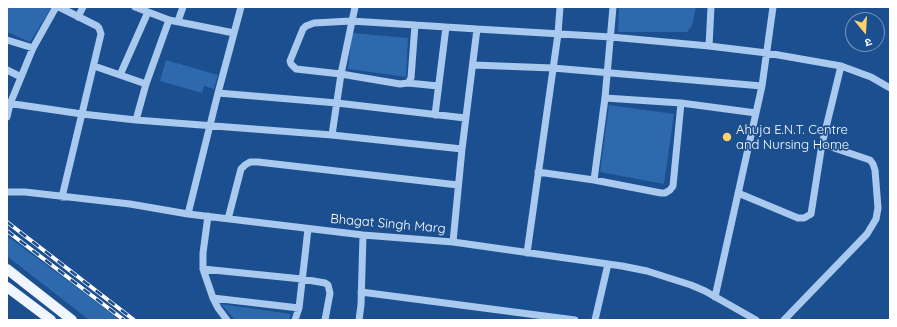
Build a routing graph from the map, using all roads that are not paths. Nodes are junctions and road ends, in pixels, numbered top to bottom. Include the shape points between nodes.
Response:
1 (58, 7) edge
2 (83, 7) edge
3 (137, 7) edge
4 (183, 7) edge
5 (241, 7) edge
6 (355, 7) edge
7 (560, 7) edge
8 (613, 7) edge
9 (711, 7) edge
10 (773, 7) edge
11 (148, 12) junction
12 (78, 16) junction
13 (169, 20) junction
14 (178, 21) junction
15 (351, 22) junction
16 (415, 25) junction
17 (446, 27) junction
18 (478, 29) junction
19 (234, 33) junction
20 (558, 34) junction
21 (611, 37) junction
22 (7, 40) edge
23 (709, 46) junction
24 (33, 48) junction
25 (768, 53) junction
26 (472, 65) junction
27 (94, 66) junction
28 (841, 66) junction
29 (553, 68) junction
30 (7, 70) edge
31 (607, 72) junction
32 (341, 74) junction
33 (120, 75) junction
34 (20, 77) junction
35 (408, 83) junction
36 (146, 84) junction
37 (438, 86) junction
38 (762, 86) junction
39 (890, 88) edge
40 (218, 93) junction
41 (605, 98) junction
42 (9, 103) edge
43 (337, 103) junction
44 (681, 104) junction
45 (756, 113) junction
46 (82, 114) junction
47 (434, 115) junction
48 (7, 117) edge
49 (465, 118) junction
50 (136, 120) junction
51 (210, 125) junction
52 (332, 135) junction
53 (822, 144) junction
54 (462, 149) junction
55 (538, 172) junction
56 (594, 180) junction
57 (458, 185) junction
58 (7, 192) edge
59 (738, 193) junction
60 (62, 197) junction
61 (188, 214) junction
62 (208, 216) junction
63 (228, 219) junction
64 (308, 228) junction
65 (363, 235) junction
66 (453, 242) junction
67 (527, 253) junction
68 (608, 264) junction
69 (7, 269) edge
70 (203, 269) junction
71 (302, 280) junction
72 (7, 287) edge
73 (361, 292) junction
74 (715, 297) junction
75 (213, 298) junction
76 (45, 299) junction
77 (299, 308) junction
78 (36, 309) junction
79 (51, 320) edge
80 (72, 320) edge
81 (226, 320) edge
82 (295, 320) edge
83 (325, 320) edge
84 (358, 320) edge
85 (575, 320) edge
86 (595, 320) edge
87 (756, 320) edge
88 (784, 320) edge

1 - 12 street
1 - 24 street
2 - 12 street
3 - 11 street
4 - 14 street
5 - 19 street
6 - 15 street
7 - 20 street
8 - 21 street
9 - 23 street
10 - 25 street
11 - 13 street
11 - 33 street
12 - 27 street via 100,28
13 - 14 street
13 - 36 street
14 - 19 street
15 - 16 street
15 - 32 street
15 - 32 street via 314,23 306,26 290,61 296,69
16 - 17 street
16 - 35 street via 411,78
17 - 18 street
17 - 37 street
18 - 20 street
18 - 26 street
19 - 40 street
20 - 21 street
20 - 29 street
21 - 23 street
21 - 31 street
22 - 24 street
23 - 25 street
24 - 34 street
25 - 28 street
25 - 38 street
26 - 29 street
26 - 49 street
27 - 33 street
27 - 46 street
28 - 39 street via 871,77
28 - 53 street
29 - 31 street
29 - 55 street
30 - 34 street
31 - 38 street
31 - 41 street
32 - 35 street via 400,84
32 - 43 street
33 - 36 street
34 - 42 street
35 - 37 street
36 - 50 street
37 - 47 street
38 - 45 street
40 - 43 street
40 - 51 street
41 - 44 street
41 - 56 street
42 - 46 street
42 - 48 street
43 - 47 street
43 - 52 street
44 - 45 street
44 - 56 street via 673,186 670,190 662,193
45 - 59 street
46 - 50 street
46 - 60 street
47 - 49 street
49 - 54 street
50 - 51 street
51 - 52 street
51 - 61 street
52 - 54 street
53 - 59 street via 811,214 808,217 798,218
53 - 88 street via 870,160 873,164 878,208 876,219 867,234
54 - 57 street
55 - 56 street
55 - 67 street
57 - 63 street via 250,162 242,169
57 - 66 street
58 - 60 street, Bhagat Singh Marg
59 - 74 street
60 - 61 street, Bhagat Singh Marg via 130,204
61 - 62 street, Bhagat Singh Marg
62 - 63 street, Bhagat Singh Marg
62 - 70 street
63 - 64 street, Bhagat Singh Marg
64 - 65 street, Bhagat Singh Marg
64 - 71 street
65 - 66 street, Bhagat Singh Marg
65 - 73 street
66 - 67 street, Bhagat Singh Marg
67 - 68 street, Bhagat Singh Marg
68 - 74 street, Bhagat Singh Marg via 666,276
68 - 86 street
69 - 76 main road
70 - 71 street
70 - 75 street
71 - 77 street
71 - 83 street via 328,285 330,293
72 - 78 main road
73 - 84 street
73 - 85 street
74 - 87 street, Bhagat Singh Marg
75 - 77 street
75 - 81 street
76 - 78 main road
76 - 80 main road
77 - 82 street
78 - 79 main road

